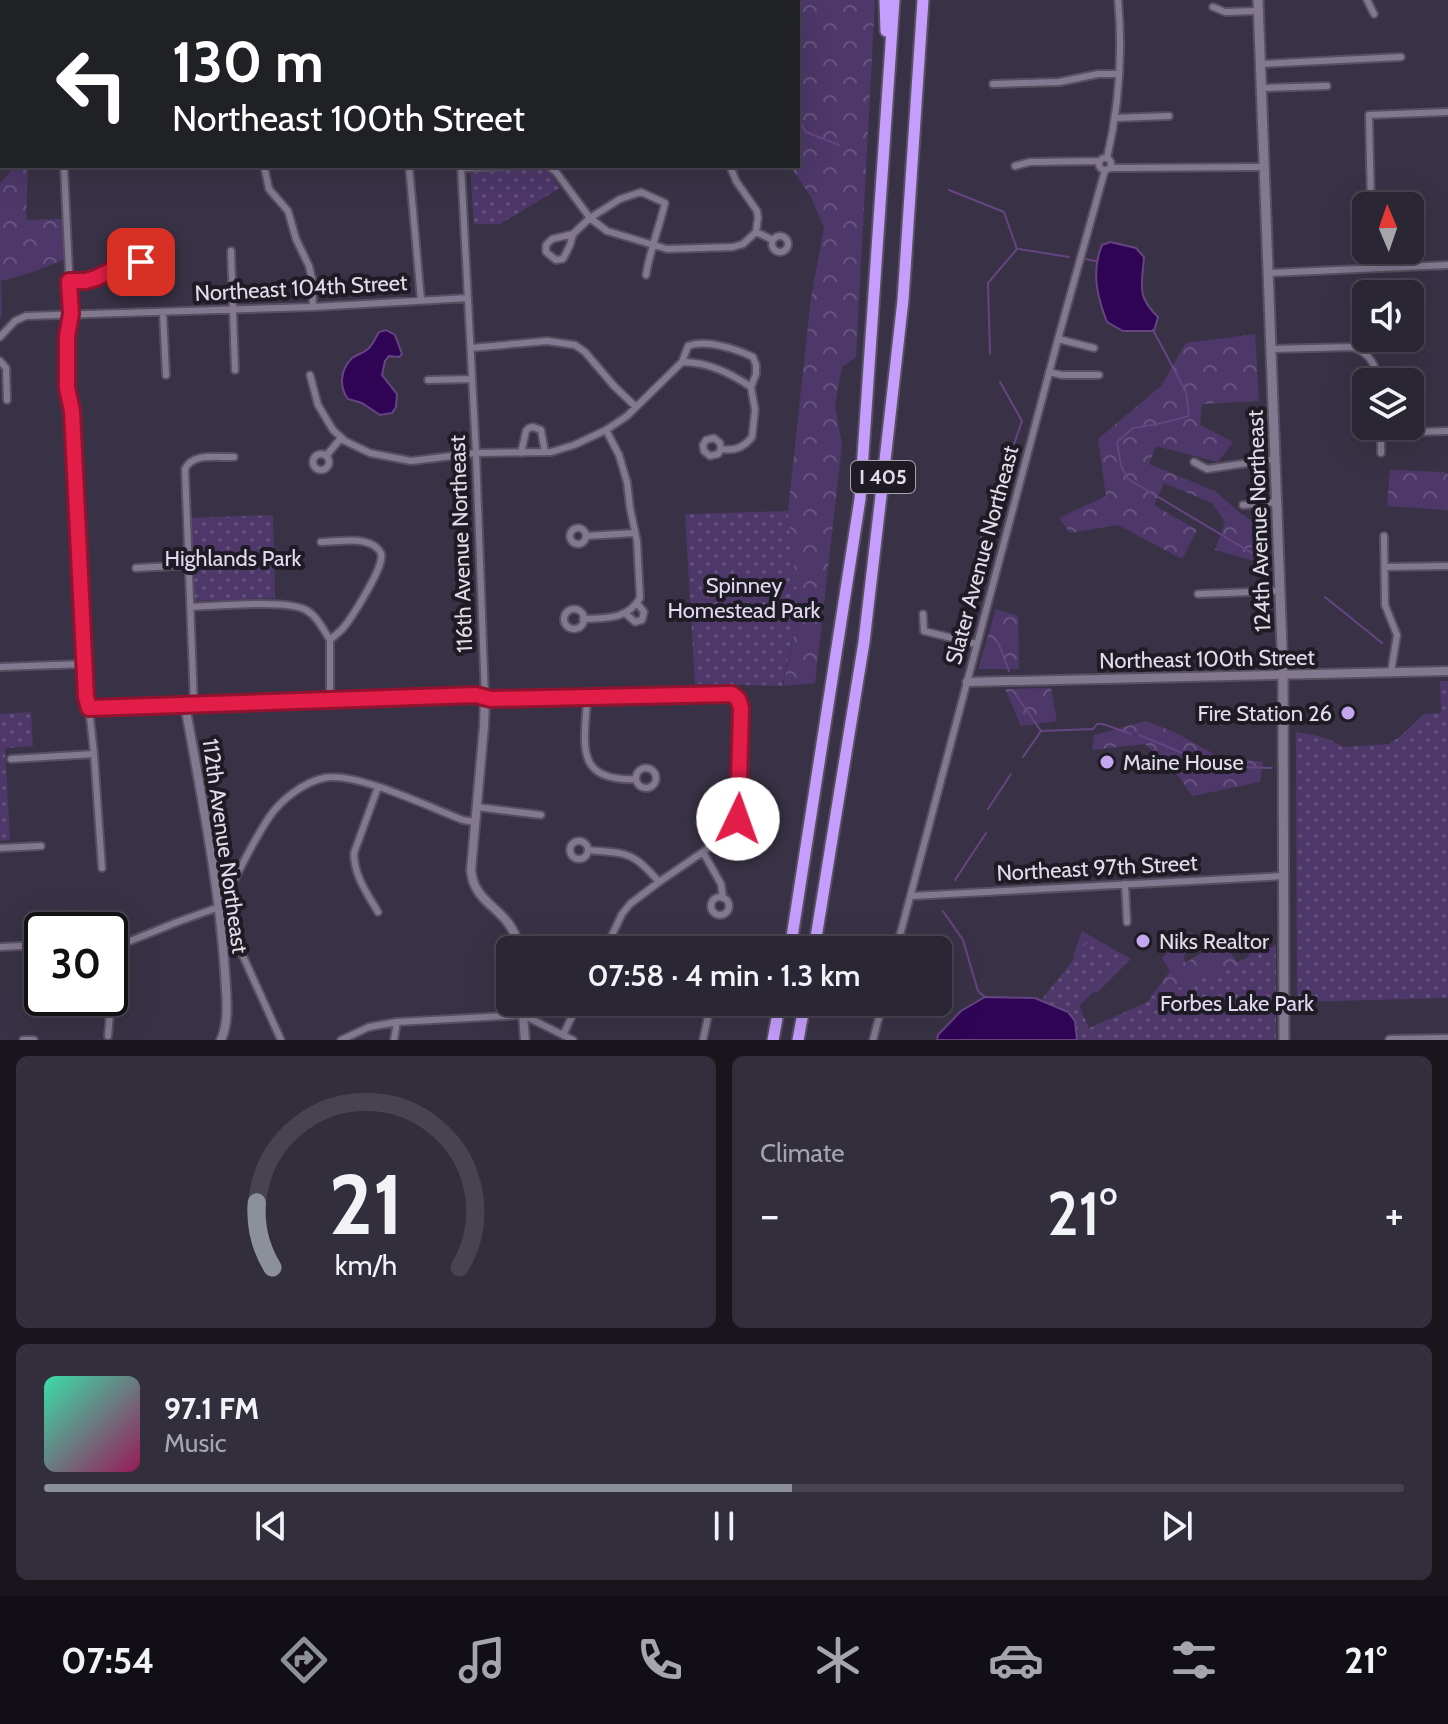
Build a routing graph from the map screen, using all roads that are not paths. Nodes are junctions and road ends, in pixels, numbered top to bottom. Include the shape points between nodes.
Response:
1 (885, 0) edge
2 (894, 0) edge
3 (923, 0) edge
4 (1118, 0) edge
5 (1258, 0) edge
6 (1367, 0) edge
7 (1213, 7) dead end
8 (1258, 11) junction
9 (1374, 14) dead end
10 (1401, 57) dead end
11 (1260, 64) junction
12 (1119, 74) junction
13 (993, 84) dead end
14 (1327, 86) dead end
15 (1261, 88) junction
16 (889, 103) junction
17 (1448, 112) edge
18 (1169, 116) dead end
19 (1115, 118) junction
20 (1103, 160) junction
21 (1015, 166) dead end
22 (1264, 167) junction
23 (64, 168) edge
24 (264, 168) edge
25 (409, 168) edge
26 (461, 168) edge
27 (551, 168) edge
28 (731, 168) edge
29 (1108, 169) junction
30 (1371, 192) edge
31 (590, 218) junction
32 (756, 232) junction
33 (573, 234) junction
34 (773, 240) dead end
35 (652, 245) junction
36 (231, 251) dead end
37 (141, 262) dead end
38 (1364, 264) edge
39 (1448, 265) edge
40 (1364, 268) junction
41 (1268, 273) junction
42 (646, 275) dead end
43 (69, 281) junction
44 (468, 298) junction
45 (421, 300) junction
46 (313, 307) junction
47 (232, 310) junction
48 (163, 312) junction
49 (71, 314) junction
50 (0, 337) edge
51 (1058, 339) junction
52 (471, 348) junction
53 (1094, 348) dead end
54 (1271, 349) junction
55 (0, 361) edge
56 (682, 362) junction
57 (1376, 368) edge
58 (235, 370) dead end
59 (1049, 372) junction
60 (166, 375) dead end
61 (310, 375) dead end
62 (1099, 375) dead end
63 (472, 379) junction
64 (428, 380) dead end
65 (751, 387) junction
66 (7, 400) dead end
67 (636, 407) junction
68 (606, 430) junction
69 (1424, 430) edge
70 (1448, 431) edge
71 (341, 438) junction
72 (1381, 440) edge
73 (721, 449) dead end
74 (545, 452) junction
75 (476, 453) junction
76 (521, 453) junction
77 (1381, 453) dead end
78 (326, 456) dead end
79 (234, 457) dead end
80 (1275, 459) junction
81 (1194, 462) dead end
82 (1277, 502) junction
83 (1243, 505) dead end
84 (635, 533) junction
85 (586, 536) dead end
86 (1384, 536) dead end
87 (321, 542) dead end
88 (190, 565) junction
89 (1448, 566) edge
90 (1386, 567) junction
91 (136, 568) dead end
92 (1280, 591) junction
93 (1198, 594) dead end
94 (191, 607) junction
95 (631, 608) junction
96 (923, 614) dead end
97 (583, 619) dead end
98 (924, 631) junction
99 (330, 640) junction
100 (925, 643) dead end
101 (976, 644) junction
102 (84, 664) junction
103 (0, 667) edge
104 (1448, 671) edge
105 (1391, 672) junction
106 (1283, 675) junction
107 (967, 682) junction
108 (485, 698) junction
109 (587, 698) junction
110 (330, 699) junction
111 (190, 705) junction
112 (89, 708) junction
113 (94, 754) junction
114 (11, 759) dead end
115 (636, 779) dead end
116 (378, 787) junction
117 (477, 807) junction
118 (541, 815) dead end
119 (475, 822) junction
120 (41, 846) dead end
121 (0, 848) edge
122 (588, 850) dead end
123 (703, 852) junction
124 (102, 868) dead end
125 (1284, 876) junction
126 (659, 882) junction
127 (1125, 884) junction
128 (911, 896) junction
129 (723, 898) dead end
130 (219, 907) junction
131 (378, 912) dead end
132 (221, 919) junction
133 (1127, 922) dead end
134 (516, 936) edge
135 (612, 936) edge
136 (792, 936) edge
137 (816, 936) edge
138 (900, 936) edge
139 (128, 941) edge
140 (24, 946) edge
141 (0, 947) edge
142 (110, 1016) edge
143 (505, 1016) edge
144 (523, 1016) edge
145 (525, 1016) edge
146 (572, 1016) edge
147 (708, 1016) edge
148 (777, 1016) edge
149 (802, 1016) edge
150 (879, 1016) edge
151 (397, 1022) junction
152 (563, 1035) junction
153 (108, 1036) dead end
154 (1448, 1039) edge
155 (23, 1040) edge
156 (34, 1040) edge
157 (221, 1040) edge
158 (281, 1040) edge
159 (341, 1040) edge
160 (394, 1040) edge
161 (525, 1040) edge
162 (573, 1040) edge
163 (703, 1040) edge
164 (773, 1040) edge
165 (798, 1040) edge
166 (873, 1040) edge
167 (1284, 1040) edge
168 (1390, 1040) edge

1 - 16 highway
2 - 16 highway, I 405
3 - 137 highway, I 405 via 903,300 886,456 864,642
4 - 12 street
5 - 8 main road, 124th Avenue Northeast
6 - 9 street
7 - 8 street
8 - 11 main road, 124th Avenue Northeast
10 - 11 street
11 - 15 main road, 124th Avenue Northeast
12 - 13 street
12 - 19 street
14 - 15 street
15 - 22 main road, 124th Avenue Northeast
16 - 136 highway, I 405 via 860,499
17 - 30 street via 1369,115
18 - 19 street
19 - 20 street
20 - 21 street
20 - 29 street via 1110,164
22 - 29 street
22 - 41 main road, 124th Avenue Northeast
23 - 43 street
24 - 46 street via 269,189 288,211 309,266
25 - 45 street
26 - 44 street, 116th Avenue Northeast
27 - 31 street
28 - 32 street via 757,211
29 - 51 street, Slater Avenue Northeast
31 - 33 street
31 - 35 street via 607,231
31 - 35 street via 641,192 665,203
32 - 34 street
32 - 35 street via 733,247 677,250
33 - 33 street via 549,241 546,252 563,259
35 - 42 street
36 - 47 street
37 - 43 street via 85,281
38 - 40 street
39 - 40 street
40 - 41 street
41 - 54 main road, 124th Avenue Northeast
43 - 49 street
44 - 45 street, Northeast 104th Street
44 - 52 street, 116th Avenue Northeast
45 - 46 street, Northeast 104th Street
46 - 47 street, Northeast 104th Street
47 - 48 street, Northeast 104th Street
47 - 58 street
48 - 49 street, Northeast 104th Street
48 - 60 street
49 - 50 street, Northeast 104th Street via 20,318
49 - 102 street via 67,388
51 - 53 street
51 - 59 street, Slater Avenue Northeast
52 - 63 street, 116th Avenue Northeast
52 - 67 street via 567,343 585,352
54 - 57 street via 1352,347
54 - 80 main road, 124th Avenue Northeast
55 - 66 street via 6,368
56 - 65 street via 699,362
56 - 65 street via 688,346 695,343 739,350 753,357 756,365
56 - 67 street
59 - 62 street
59 - 101 street, Slater Avenue Northeast
61 - 71 street via 318,405
63 - 64 street
63 - 75 street, 116th Avenue Northeast
65 - 73 street via 752,437 740,449
67 - 68 street
68 - 74 street
68 - 84 street via 624,467
69 - 70 street
71 - 75 street via 397,460
71 - 78 street
72 - 77 street
74 - 76 street
74 - 76 street via 541,430 533,427 526,431
75 - 76 street
75 - 108 street, 116th Avenue Northeast
79 - 88 street, 112th Avenue Northeast via 198,458 185,469
80 - 81 street via 1207,469
80 - 82 main road, 124th Avenue Northeast
82 - 83 street
82 - 92 main road, 124th Avenue Northeast
84 - 85 street
84 - 95 street via 640,598
86 - 90 street
87 - 99 street via 370,543 381,555 373,578
88 - 91 street
88 - 94 street, 112th Avenue Northeast
89 - 90 street
90 - 105 street via 1385,605 1397,635
92 - 93 street
92 - 106 main road, 124th Avenue Northeast
94 - 99 street via 292,604 309,611
94 - 111 street, 112th Avenue Northeast
95 - 95 street via 644,612 642,620 635,622
95 - 97 street via 613,618
96 - 98 street
98 - 100 street
98 - 101 street
99 - 110 street
101 - 107 street, Slater Avenue Northeast
102 - 103 street
102 - 112 street
104 - 105 street, Northeast 100th Street
105 - 106 street, Northeast 100th Street
106 - 107 street, Northeast 100th Street
106 - 125 main road, 124th Avenue Northeast
107 - 128 street, Slater Avenue Northeast
108 - 109 street
108 - 110 street
108 - 117 street, 116th Avenue Northeast
109 - 115 street via 584,747 589,764 604,776
109 - 123 street via 732,694 738,699 738,819
110 - 111 street
111 - 112 street
111 - 130 street, 112th Avenue Northeast
112 - 113 street
113 - 114 street
113 - 124 street
116 - 119 street
116 - 130 street via 323,778 277,807
116 - 131 street via 354,861
117 - 118 street
117 - 119 street, 116th Avenue Northeast
119 - 134 street, 116th Avenue Northeast via 471,879 510,922
120 - 121 street
122 - 126 street via 638,859
123 - 126 street
123 - 129 street
125 - 127 street, Northeast 97th Street
125 - 167 main road, 124th Avenue Northeast
126 - 135 street via 630,904
127 - 128 street, Northeast 97th Street
127 - 133 street
128 - 138 street, Slater Avenue Northeast
130 - 132 street, 112th Avenue Northeast
130 - 139 street
132 - 157 street, 112th Avenue Northeast via 226,999
132 - 158 street
140 - 141 street
142 - 153 street
143 - 151 street
144 - 161 street
145 - 152 street
146 - 152 street
147 - 163 street
148 - 164 highway
149 - 165 highway
150 - 166 street
151 - 159 street
151 - 160 street
152 - 162 street
154 - 168 street
155 - 156 street

